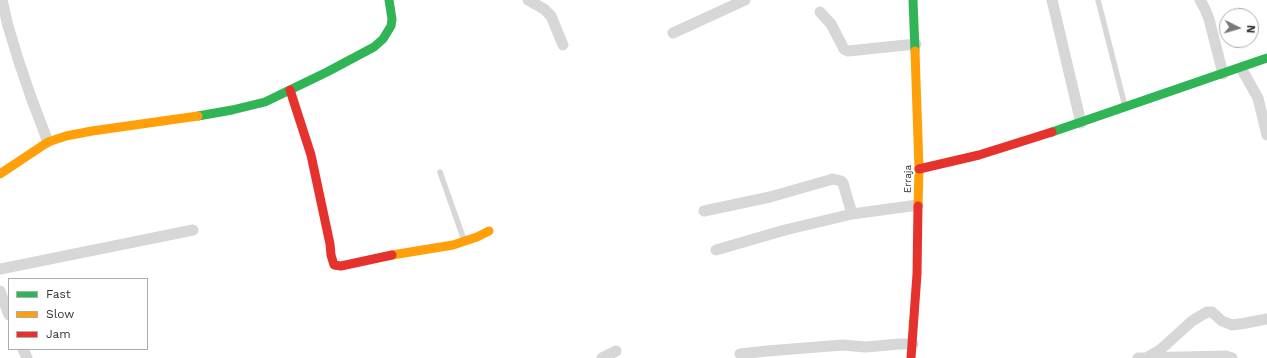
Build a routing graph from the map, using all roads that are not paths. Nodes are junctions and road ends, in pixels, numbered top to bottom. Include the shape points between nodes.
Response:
1 (2, 0) edge
2 (389, 0) edge
3 (528, 0) edge
4 (745, 0) edge
5 (913, 0) edge
6 (1052, 0) edge
7 (1098, 0) edge
8 (1200, 0) edge
9 (820, 12) dead end
10 (673, 33) dead end
11 (916, 44) junction
12 (563, 45) dead end
13 (1267, 58) edge
14 (1241, 68) junction
15 (1223, 74) junction
16 (290, 90) junction
17 (1125, 108) junction
18 (1080, 123) junction
19 (1267, 135) edge
20 (48, 142) junction
21 (919, 169) junction
22 (440, 172) dead end
23 (0, 174) edge
24 (918, 205) junction
25 (704, 211) dead end
26 (852, 214) junction
27 (193, 230) dead end
28 (489, 231) dead end
29 (465, 242) junction
30 (716, 250) dead end
31 (0, 269) edge
32 (0, 291) edge
33 (8, 312) edge
34 (1267, 319) edge
35 (913, 344) junction
36 (616, 351) dead end
37 (740, 354) dead end
38 (602, 358) edge
39 (912, 358) edge
40 (1143, 358) edge
41 (1232, 358) edge

1 - 20 street via 19,62
2 - 16 street via 391,26 383,39 374,47
3 - 12 street via 552,16
4 - 10 street
5 - 11 street, Erraja
6 - 18 street
7 - 17 lane
8 - 15 street via 1209,19
9 - 11 street via 831,24 844,49 848,51
11 - 21 street, Erraja
13 - 14 street
14 - 15 street
14 - 19 street via 1258,98
15 - 17 street
16 - 20 street via 250,106 176,120 92,131
16 - 29 street via 311,155 334,265 341,266
17 - 18 street
18 - 21 street via 979,155
20 - 23 street
21 - 24 street, Erraja
22 - 29 lane
24 - 26 street
24 - 35 street, Erraja
25 - 26 street via 763,199 833,179 843,183
26 - 30 street
27 - 31 street
28 - 29 street
32 - 33 street
34 - 40 street via 1232,325 1222,321 1212,312 1207,312 1192,321 1160,350
35 - 37 street via 866,347 843,345
35 - 39 street, Erraja
36 - 38 street
40 - 41 street

